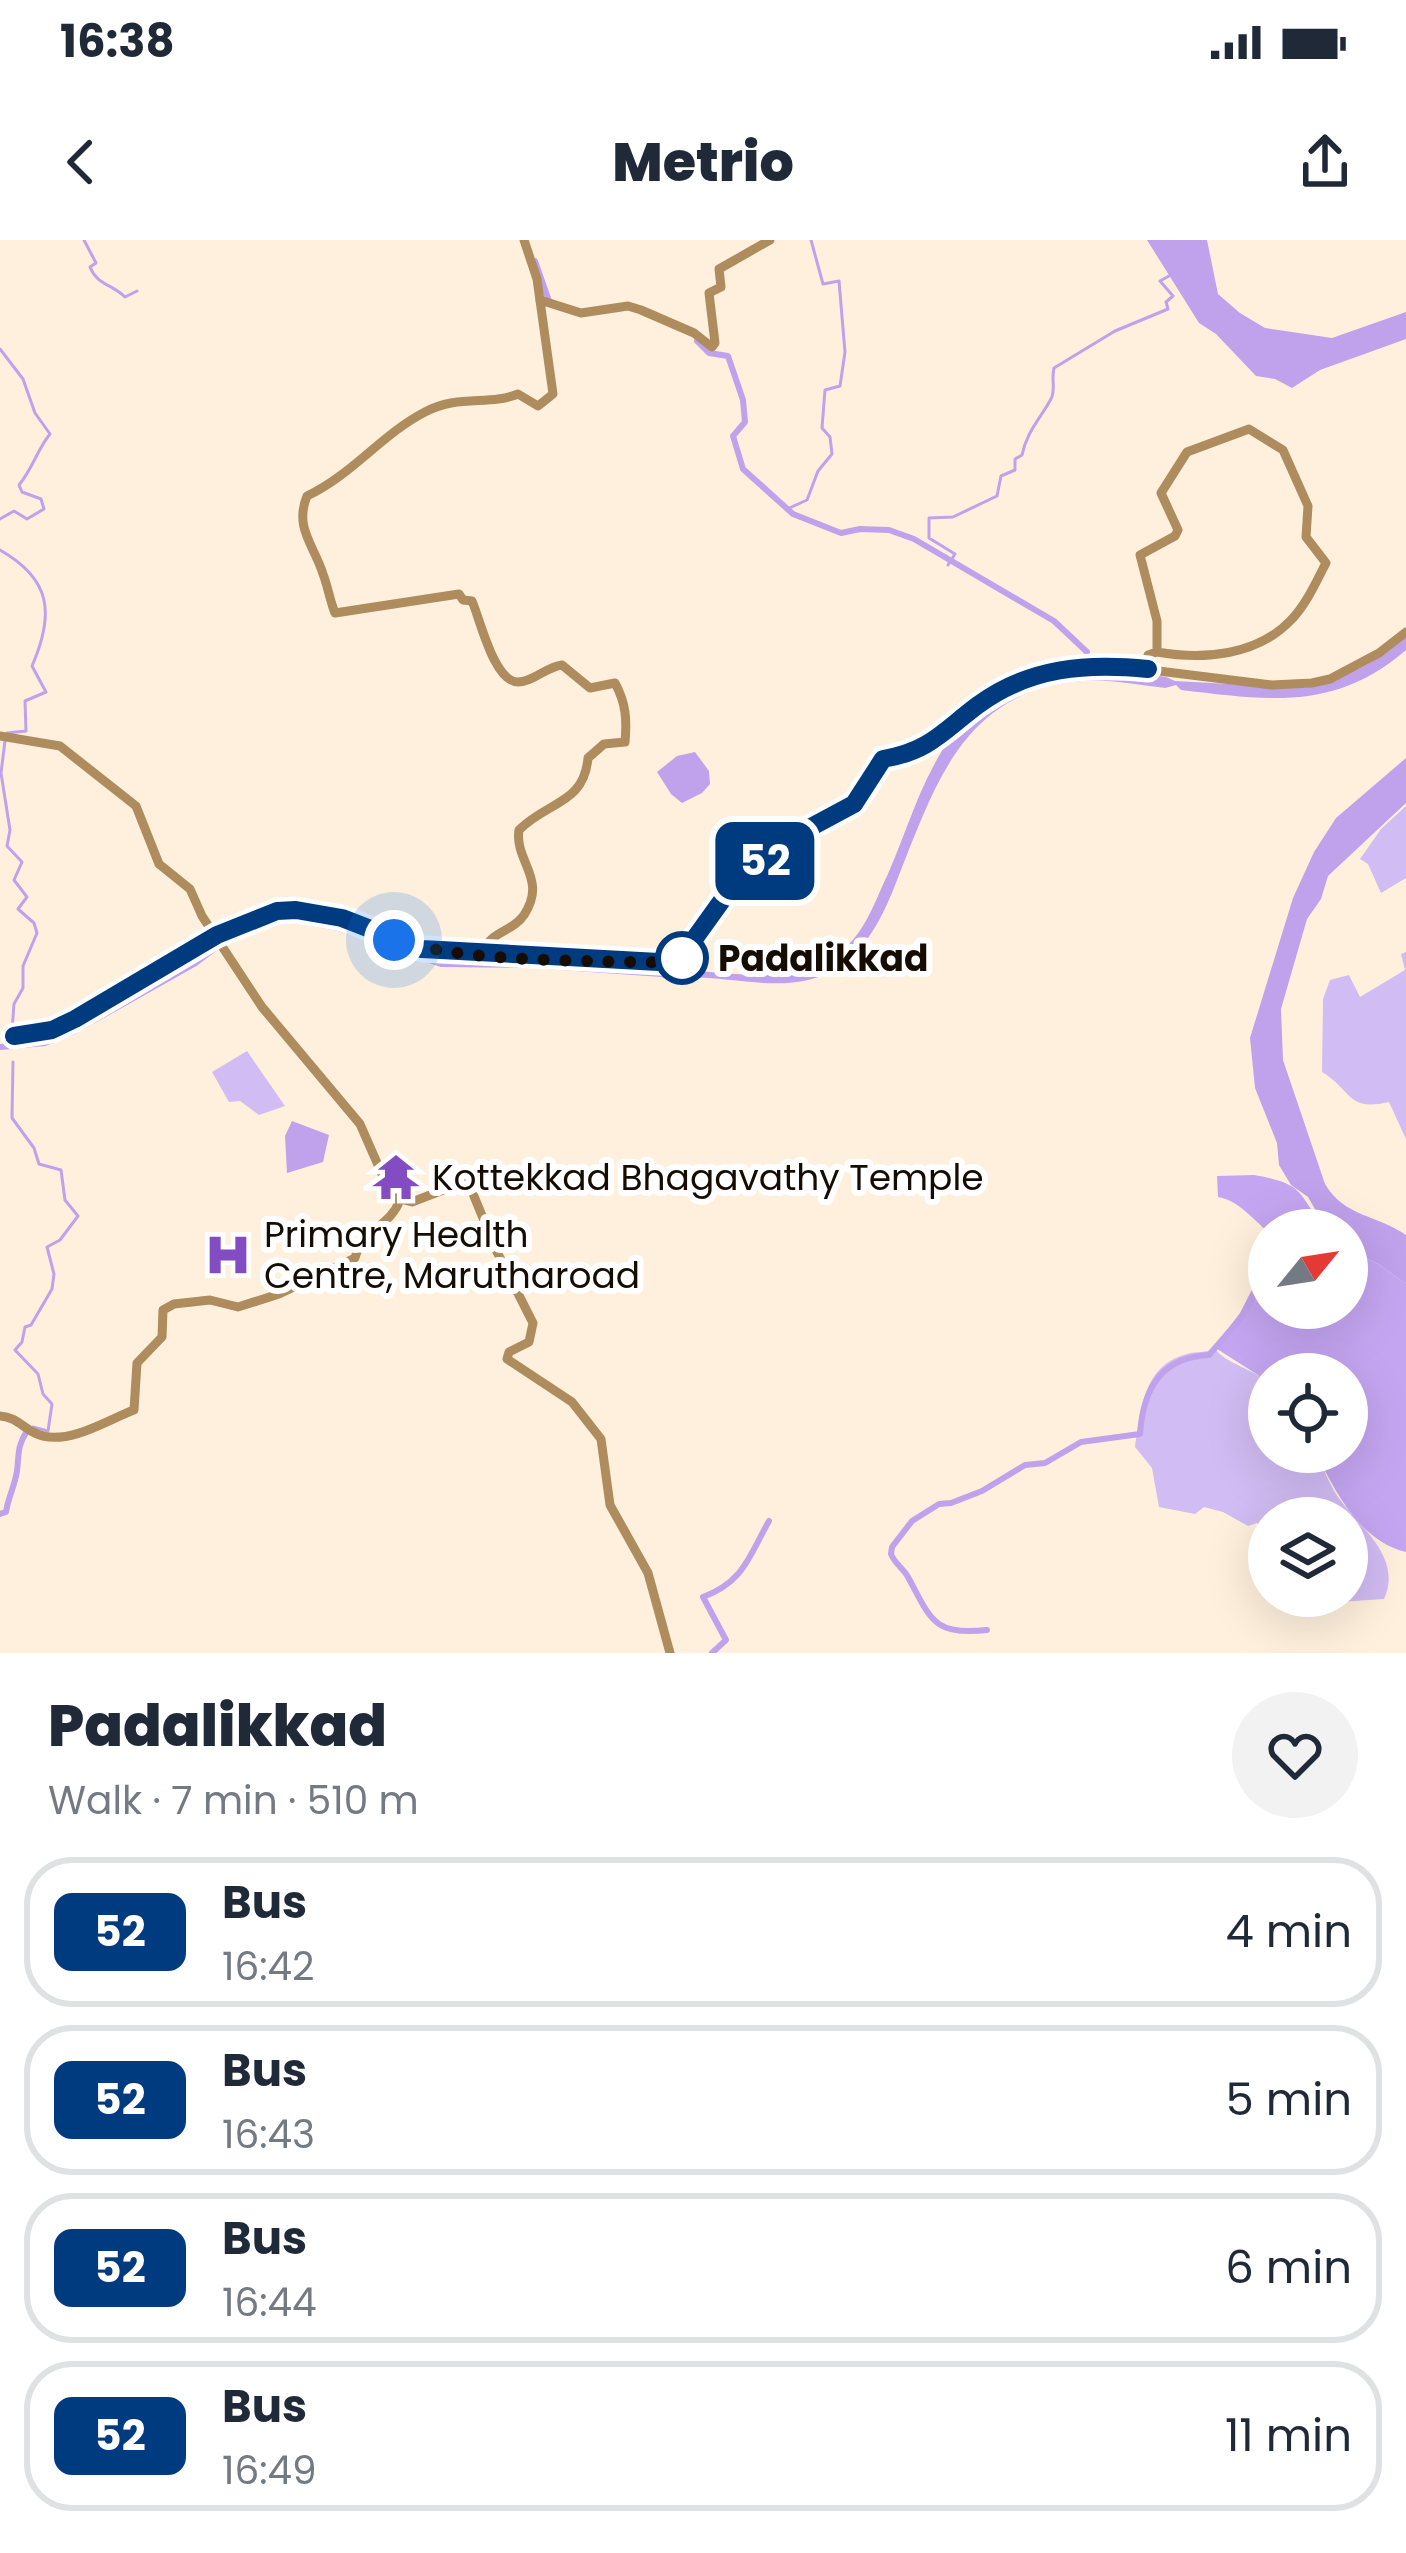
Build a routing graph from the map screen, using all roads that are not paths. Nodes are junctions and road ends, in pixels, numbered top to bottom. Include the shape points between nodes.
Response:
1 (524, 240) edge
2 (770, 240) edge
3 (546, 302) junction
4 (1406, 632) edge
5 (1157, 652) junction
6 (1148, 669) junction
7 (0, 736) edge
8 (217, 936) junction
9 (482, 954) junction
10 (8, 1036) edge
11 (399, 1202) junction
12 (0, 1416) edge
13 (670, 1653) edge

1 - 3 street
2 - 3 street via 719,269 721,287 709,293 712,347 628,306 580,313
3 - 9 street via 553,394 545,404 518,394 424,412 308,496 302,516 335,614 459,594 472,601 510,680 562,665 593,689 615,682 622,697 625,742 603,745 588,758 579,789 519,830 533,891 520,921 491,937
4 - 6 street via 1312,683
5 - 5 street via 1232,654 1274,634 1293,619 1326,563 1306,537 1308,506 1283,449 1249,429 1187,452 1161,493 1178,530 1140,555
5 - 6 street via 1148,655
6 - 9 street via 1033,675 980,704 928,747 883,759 854,804 800,833 728,892 677,963
7 - 8 street via 60,746 130,800 159,864 190,889
8 - 9 street via 259,915 296,910 422,949
8 - 10 street via 75,1019
8 - 11 street via 262,1006 353,1114
11 - 12 street via 366,1234 355,1258 279,1294 238,1307 210,1300 163,1310 162,1337 137,1363 134,1410 85,1432 50,1436
11 - 13 street via 464,1182 471,1189 533,1323 530,1342 507,1359 572,1402 602,1439 610,1505 648,1574

